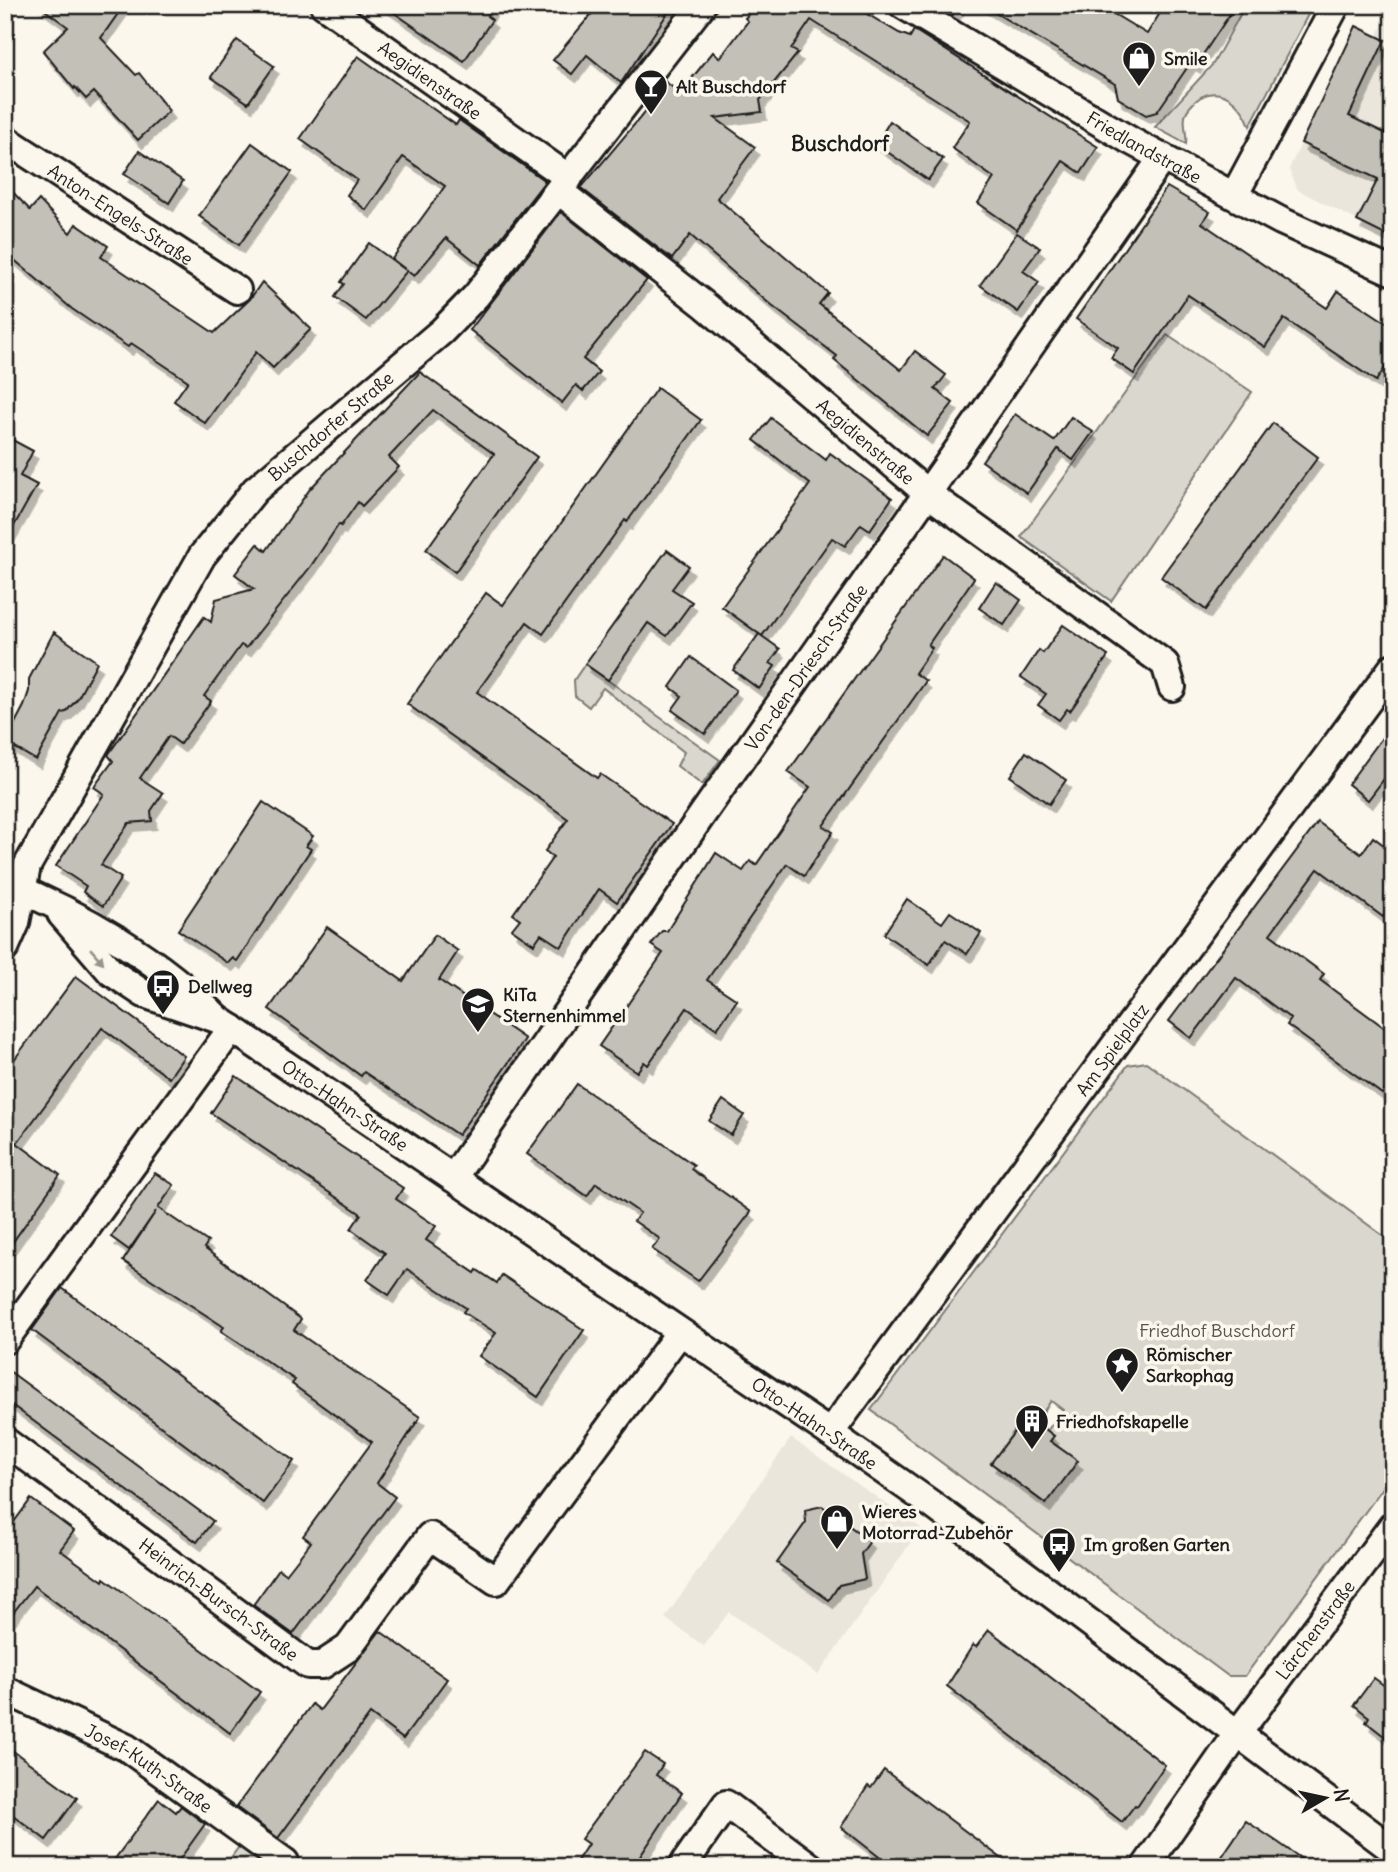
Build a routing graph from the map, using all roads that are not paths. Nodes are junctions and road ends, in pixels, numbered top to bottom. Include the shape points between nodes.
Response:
1 (324, 5) edge
2 (702, 5) edge
3 (903, 5) edge
4 (1336, 5) edge
5 (5, 139) edge
6 (1163, 157) junction
7 (564, 184) junction
8 (1235, 194) junction
9 (1393, 272) edge
10 (237, 290) dead end
11 (927, 493) junction
12 (1393, 667) edge
13 (1172, 687) dead end
14 (14, 886) edge
15 (5, 948) edge
16 (225, 1024) junction
17 (453, 1178) junction
18 (680, 1332) junction
19 (5, 1340) edge
20 (830, 1433) junction
21 (5, 1441) edge
22 (1393, 1525) edge
23 (5, 1690) edge
24 (1238, 1733) junction
25 (1393, 1850) edge
26 (285, 1862) dead end
27 (682, 1867) edge
28 (811, 1867) edge
29 (1145, 1867) edge

1 - 7 street, Aegidienstraße
2 - 7 street, Buschdorfer Straße
3 - 6 street, Friedlandstraße
4 - 8 street
5 - 10 street, Anton-Engels-Straße
6 - 8 street, Friedlandstraße
6 - 11 street, Von-den-Driesch-Straße
7 - 11 street, Aegidienstraße
7 - 14 street, Buschdorfer Straße via 442,331 255,490 202,555
8 - 9 street, Friedlandstraße
11 - 13 street, Aegidienstraße via 1165,664
11 - 17 street, Von-den-Driesch-Straße
12 - 20 street, Am Spielplatz
14 - 15 street via 16,923
14 - 16 street, Otto-Hahn-Straße via 90,923 195,995
16 - 17 street, Otto-Hahn-Straße
16 - 19 street
17 - 18 street, Otto-Hahn-Straße
18 - 20 street, Otto-Hahn-Straße
18 - 21 street, Heinrich-Bursch-Straße via 496,1581 430,1536 348,1648 322,1665 309,1665
20 - 24 street, Otto-Hahn-Straße
22 - 24 street, Lärchenstraße
23 - 26 street, Josef-Kuth-Straße via 127,1748
24 - 25 street, Otto-Hahn-Straße
24 - 29 street
27 - 28 street via 726,1804

